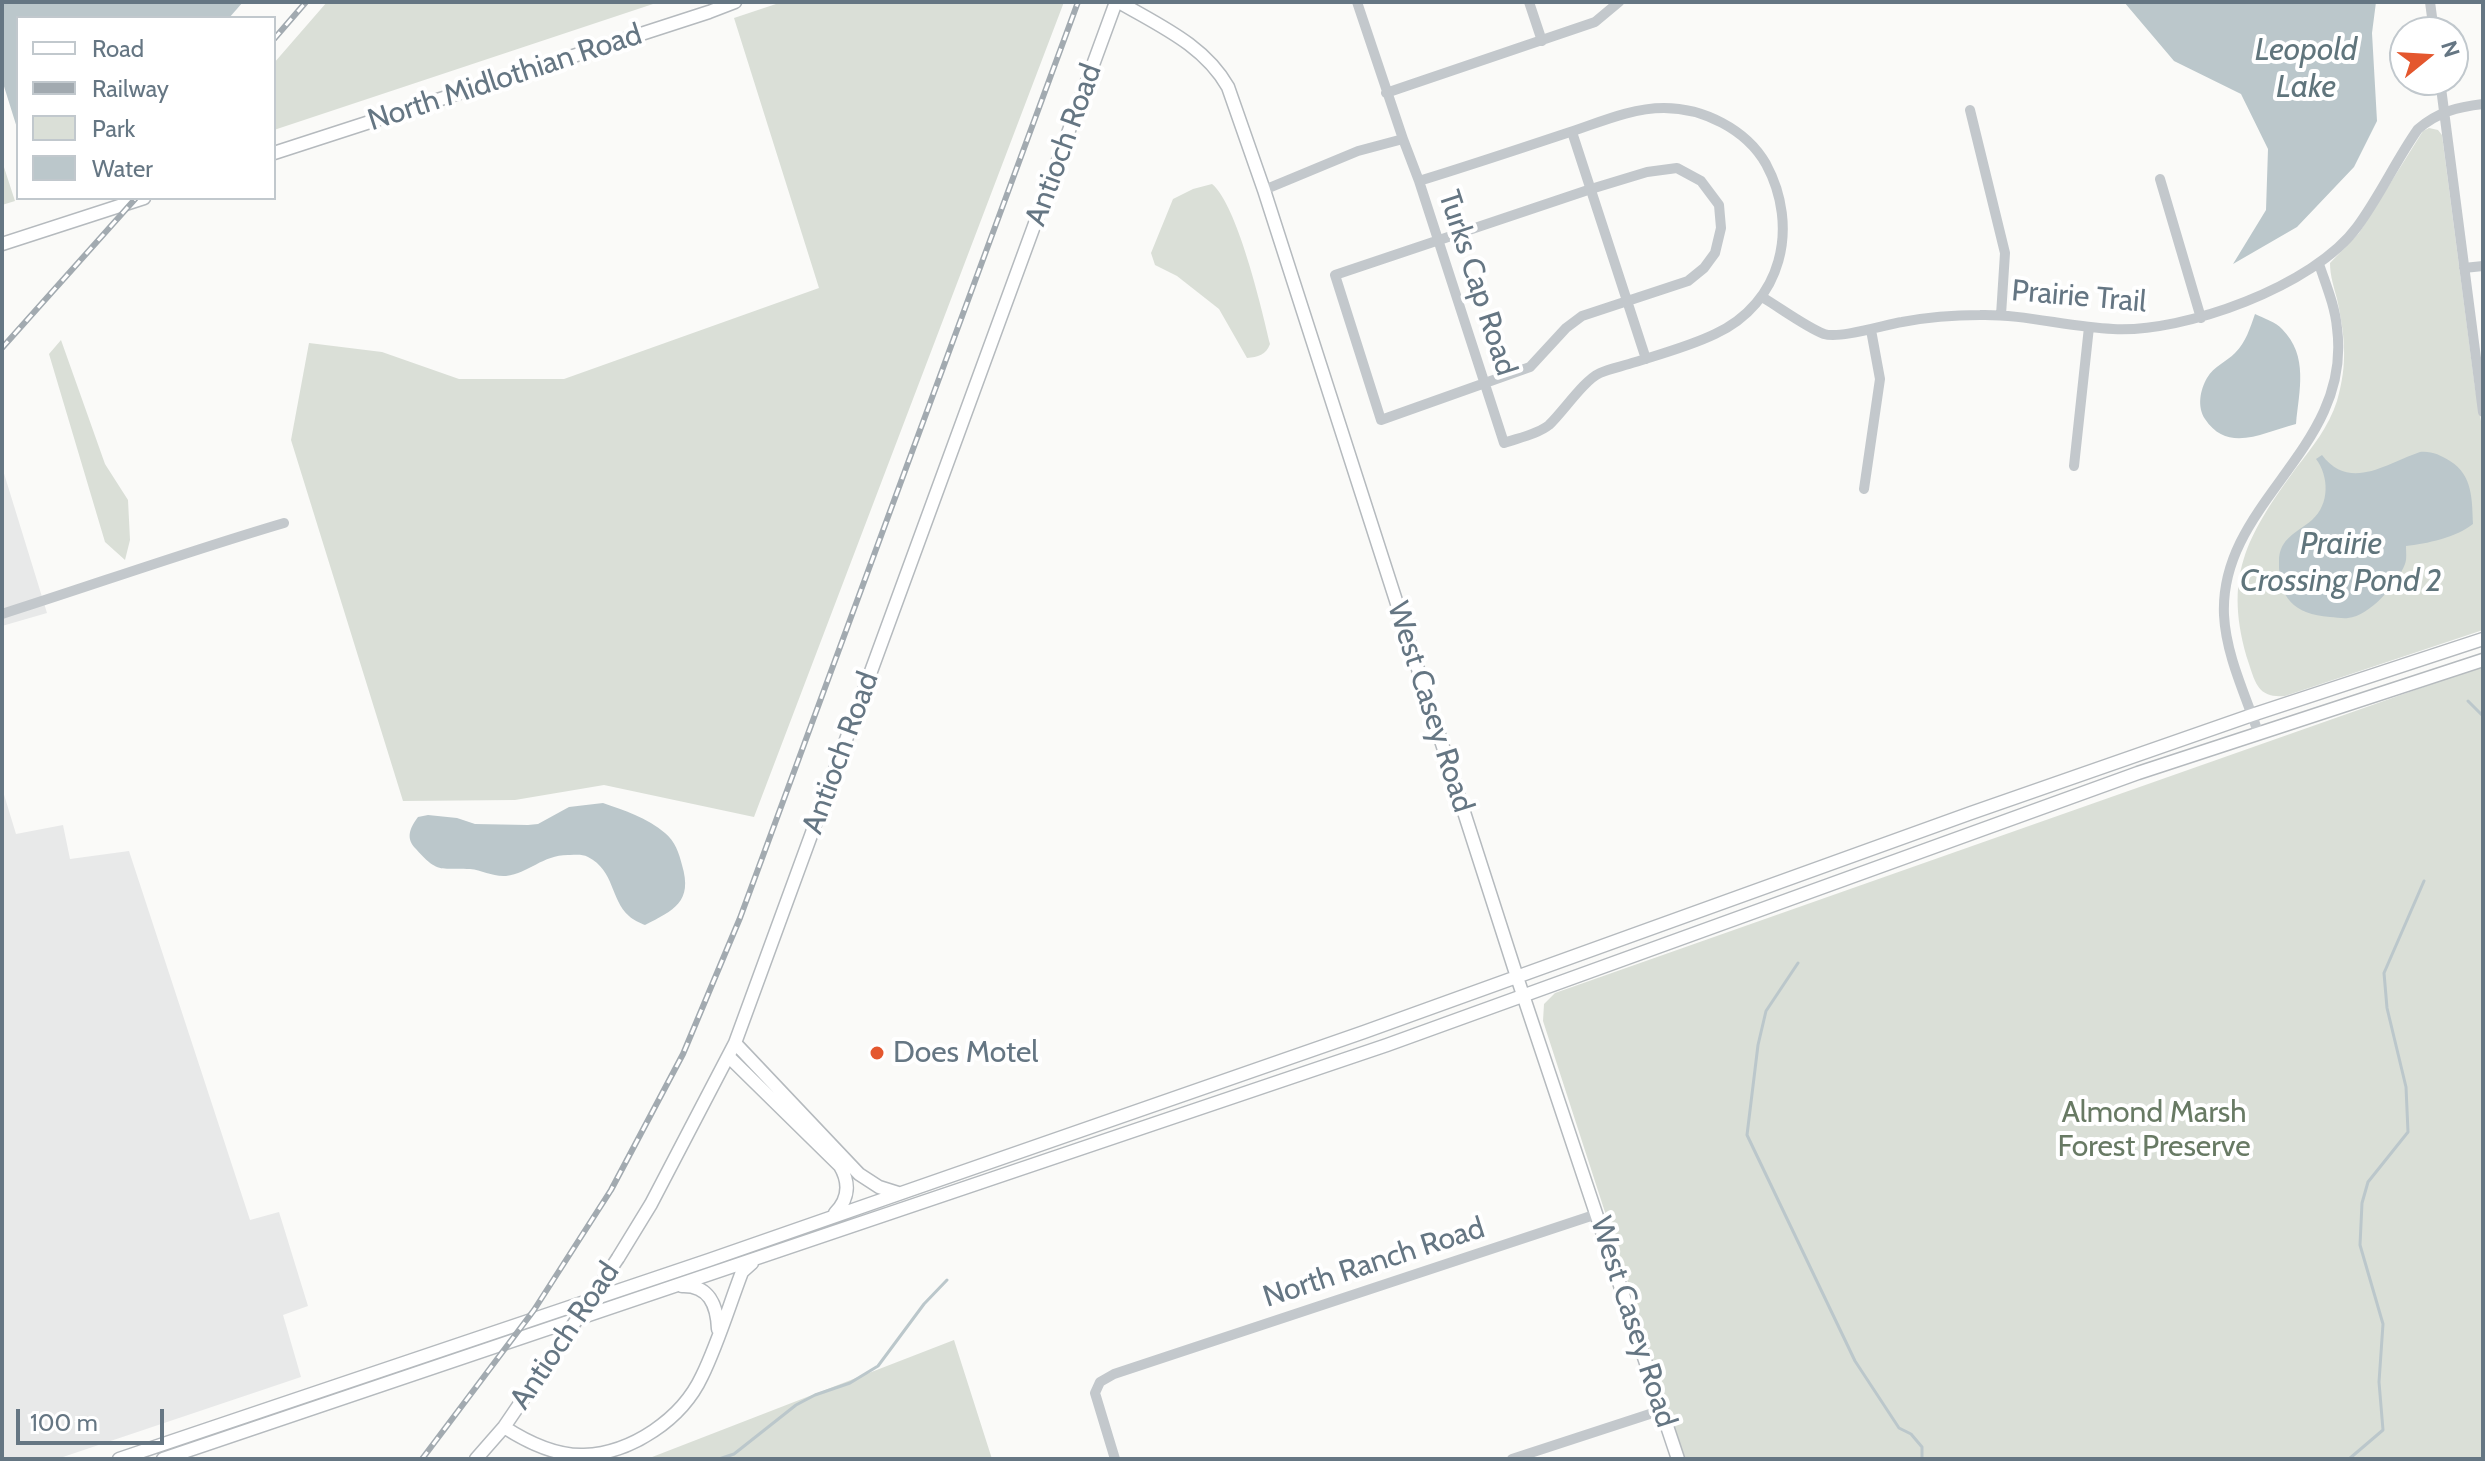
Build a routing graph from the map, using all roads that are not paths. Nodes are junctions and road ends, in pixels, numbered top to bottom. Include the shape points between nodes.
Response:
1 (735, 2) edge
2 (1118, 2) edge
3 (1357, 2) edge
4 (1529, 2) edge
5 (1619, 2) edge
6 (1542, 41) junction
7 (1386, 93) junction
8 (2442, 96) edge
9 (2483, 104) edge
10 (1970, 110) dead end
11 (2444, 111) junction
12 (1572, 132) junction
13 (1403, 139) junction
14 (276, 152) edge
15 (2160, 179) dead end
16 (1419, 181) junction
17 (1591, 189) junction
18 (1264, 190) junction
19 (138, 200) edge
20 (1438, 240) junction
21 (2, 244) edge
22 (2319, 264) junction
23 (2483, 266) edge
24 (2464, 268) junction
25 (1762, 297) junction
26 (1627, 301) junction
27 (2001, 315) junction
28 (2201, 318) junction
29 (2089, 327) junction
30 (1871, 330) junction
31 (1646, 359) junction
32 (1484, 383) junction
33 (2483, 412) edge
34 (2074, 466) dead end
35 (1864, 489) dead end
36 (284, 523) dead end
37 (2, 614) edge
38 (2483, 639) edge
39 (2483, 660) edge
40 (2252, 715) junction
41 (2258, 732) junction
42 (1517, 977) junction
43 (1523, 994) junction
44 (735, 1043) junction
45 (729, 1057) junction
46 (898, 1193) junction
47 (1597, 1214) junction
48 (831, 1216) junction
49 (758, 1258) junction
50 (676, 1286) junction
51 (719, 1332) junction
52 (1662, 1410) junction
53 (504, 1427) junction
54 (119, 1459) edge
55 (163, 1459) edge
56 (476, 1459) edge
57 (1115, 1459) edge
58 (1512, 1459) edge
59 (1678, 1459) edge

1 - 14 main road, North Midlothian Road
2 - 18 main road, West Casey Road via 1190,43 1221,75
2 - 44 main road, Antioch Road
3 - 7 street, Turks Cap Road
4 - 6 street
5 - 6 street via 1595,22
6 - 7 street
7 - 13 street, Turks Cap Road
8 - 11 street
9 - 11 street, Prairie Trail
10 - 27 street via 2005,253
11 - 22 street, Prairie Trail via 2418,129 2357,227
11 - 24 street
12 - 16 street
12 - 17 street
12 - 25 street via 1665,108 1729,126 1764,161 1781,205 1782,251
13 - 16 street, Turks Cap Road
13 - 18 street via 1358,151
15 - 28 street
16 - 20 street, Turks Cap Road
17 - 20 street
17 - 26 street
17 - 26 street via 1677,168 1701,181 1719,205 1721,228 1715,253 1704,268 1688,281
18 - 42 main road, West Casey Road
19 - 21 main road
20 - 32 street, Turks Cap Road
20 - 32 street via 1335,275 1381,420
22 - 28 street, Prairie Trail
22 - 40 street via 2337,328 2334,389 2317,429 2246,531 2226,588 2228,641
23 - 24 street
24 - 33 street
25 - 30 street, Prairie Trail via 1826,335
25 - 31 street via 1717,333
26 - 31 street
26 - 32 street via 1582,316 1530,367
27 - 29 street, Prairie Trail
27 - 30 street, Prairie Trail via 1947,315
28 - 29 street, Prairie Trail via 2138,330
29 - 34 street
30 - 35 street via 1880,379
31 - 32 street, Turks Cap Road via 1597,374 1546,428 1504,443
36 - 37 street
38 - 40 main road
39 - 41 main road
40 - 41 street
40 - 42 main road
41 - 43 main road
42 - 43 main road, West Casey Road
42 - 46 main road
43 - 47 main road, West Casey Road
43 - 49 main road
44 - 45 main road, Antioch Road
44 - 46 main road via 859,1174
45 - 48 main road via 840,1166 848,1190
45 - 53 main road, Antioch Road, bridge via 651,1204
46 - 48 main road
47 - 52 main road, West Casey Road
47 - 57 street, North Ranch Road via 1114,1374 1100,1382 1095,1393
48 - 54 main road
49 - 50 main road
49 - 51 main road via 742,1272
50 - 51 main road via 693,1286 710,1297
50 - 55 main road
51 - 53 main road via 701,1378 679,1409 634,1443 584,1455 558,1452 526,1442
52 - 58 street
52 - 59 main road, West Casey Road
53 - 56 main road, Antioch Road

